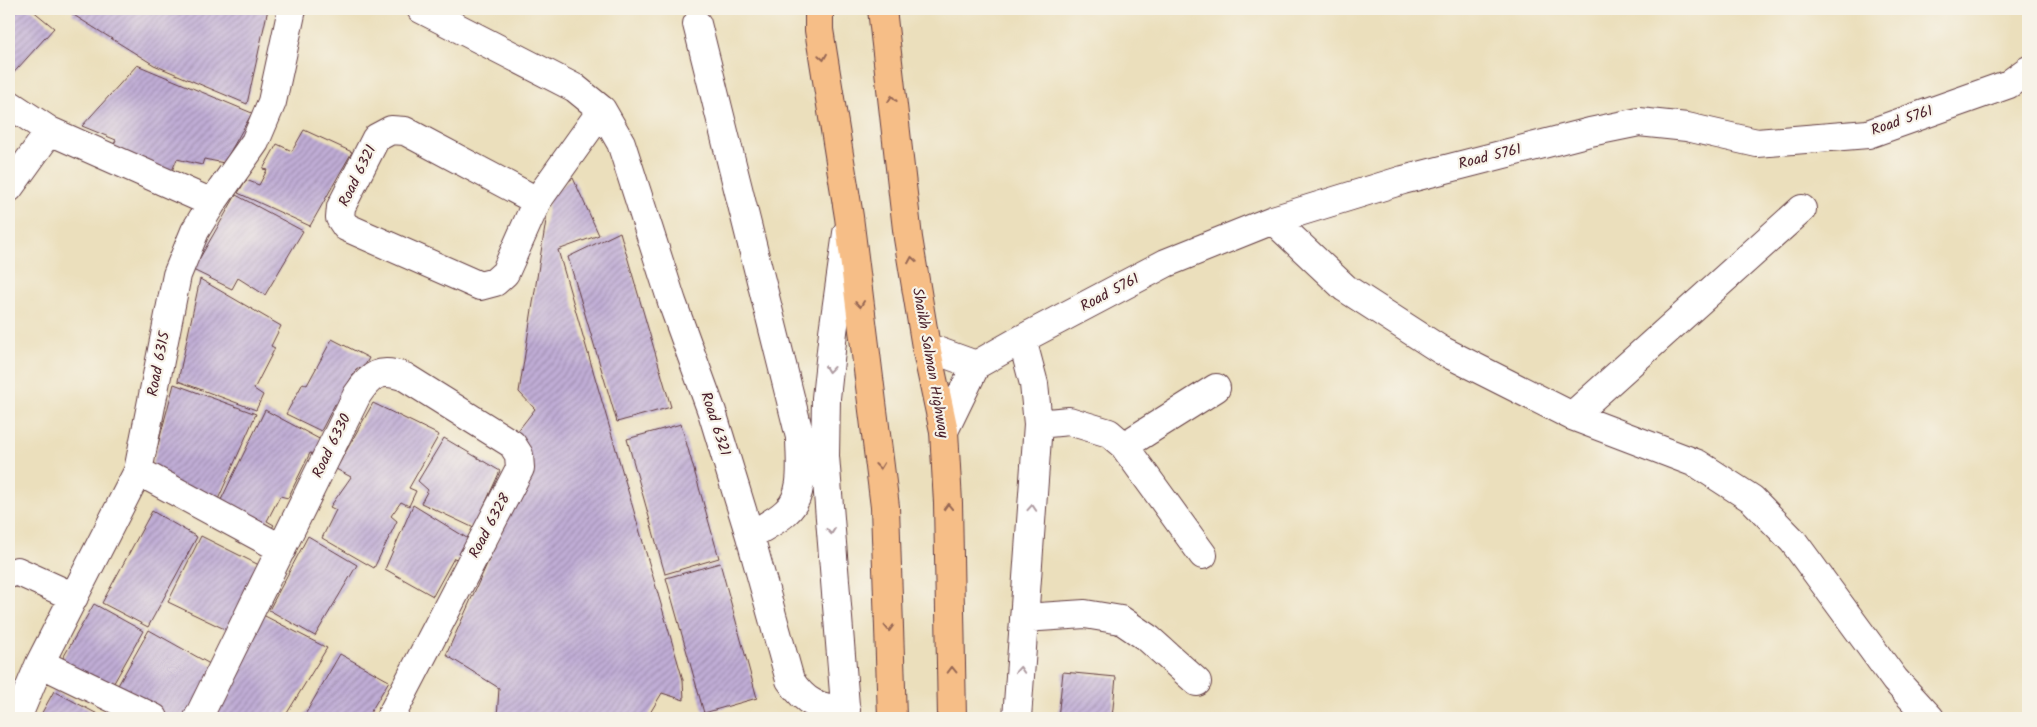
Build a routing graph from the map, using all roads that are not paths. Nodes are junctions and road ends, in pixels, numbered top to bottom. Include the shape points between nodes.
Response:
1 (292, 9) edge
2 (421, 9) edge
3 (819, 9) edge
4 (882, 9) edge
5 (697, 24) dead end
6 (2028, 70) edge
7 (9, 104) edge
8 (602, 110) junction
9 (50, 131) junction
10 (9, 188) edge
11 (537, 200) junction
12 (212, 203) junction
13 (1802, 209) dead end
14 (850, 217) junction
15 (1273, 220) junction
16 (1022, 339) junction
17 (926, 347) junction
18 (976, 365) junction
19 (404, 377) joint
20 (1216, 388) dead end
21 (1572, 416) junction
22 (1038, 424) junction
23 (944, 431) junction
24 (1124, 446) junction
25 (138, 471) junction
26 (750, 536) junction
27 (282, 548) junction
28 (1203, 555) dead end
29 (9, 574) edge
30 (74, 597) junction
31 (1024, 618) junction
32 (40, 663) junction
33 (1196, 682) dead end
34 (846, 714) edge
35 (17, 718) edge
36 (154, 718) edge
37 (198, 718) edge
38 (390, 718) edge
39 (892, 718) edge
40 (952, 718) edge
41 (1017, 718) edge
42 (1930, 718) edge

1 - 12 street, Road 6315 via 269,110 255,142
2 - 8 street, Road 6321 via 575,88
3 -> 14 main road via 819,30
17 -> 4 main road, Shaikh Salman Highway via 908,238
5 - 26 street via 800,437 798,493 788,512
6 - 15 street, Road 5761 via 2009,84 1868,134 1757,143 1687,127 1639,122 1403,180
7 - 9 street
8 - 11 street, Road 6321
8 - 26 street, Road 6321 via 621,143 672,302 712,412
9 - 10 street
9 - 12 street
11 - 11 street, Road 6321 via 405,131 391,130 376,138 341,207 340,218 346,227 480,286 495,282 505,274
12 - 25 street, Road 6315 via 195,231 176,275
13 - 21 street
14 -> 34 street via 827,389 825,456
14 -> 39 main road via 885,507
15 - 16 street, Road 5761 via 1166,263
15 - 21 street via 1345,288 1441,350
16 - 18 street, Road 5761
16 - 22 street via 1034,384
17 - 18 street
17 - 23 main road, Shaikh Salman Highway
18 - 23 street
19 - 27 street, Road 6330 via 378,373 357,395
19 - 38 street, Road 6328 via 512,444 519,455 520,468
20 - 24 street
21 - 42 street via 1698,464 1752,499 1793,540 1895,680
22 - 24 street via 1069,421 1109,433
31 -> 22 street
40 -> 23 main road, Shaikh Salman Highway
24 - 28 street
25 - 27 street
25 - 30 street, Road 6315
26 - 34 street, Road 6321 via 790,680 800,696 816,705
27 - 37 street, Road 6330
29 - 30 street via 17,571
30 - 32 street, Road 6315
31 - 33 street via 1085,614 1121,620 1149,639
41 -> 31 street
32 - 35 street, Road 6315
32 - 36 street

